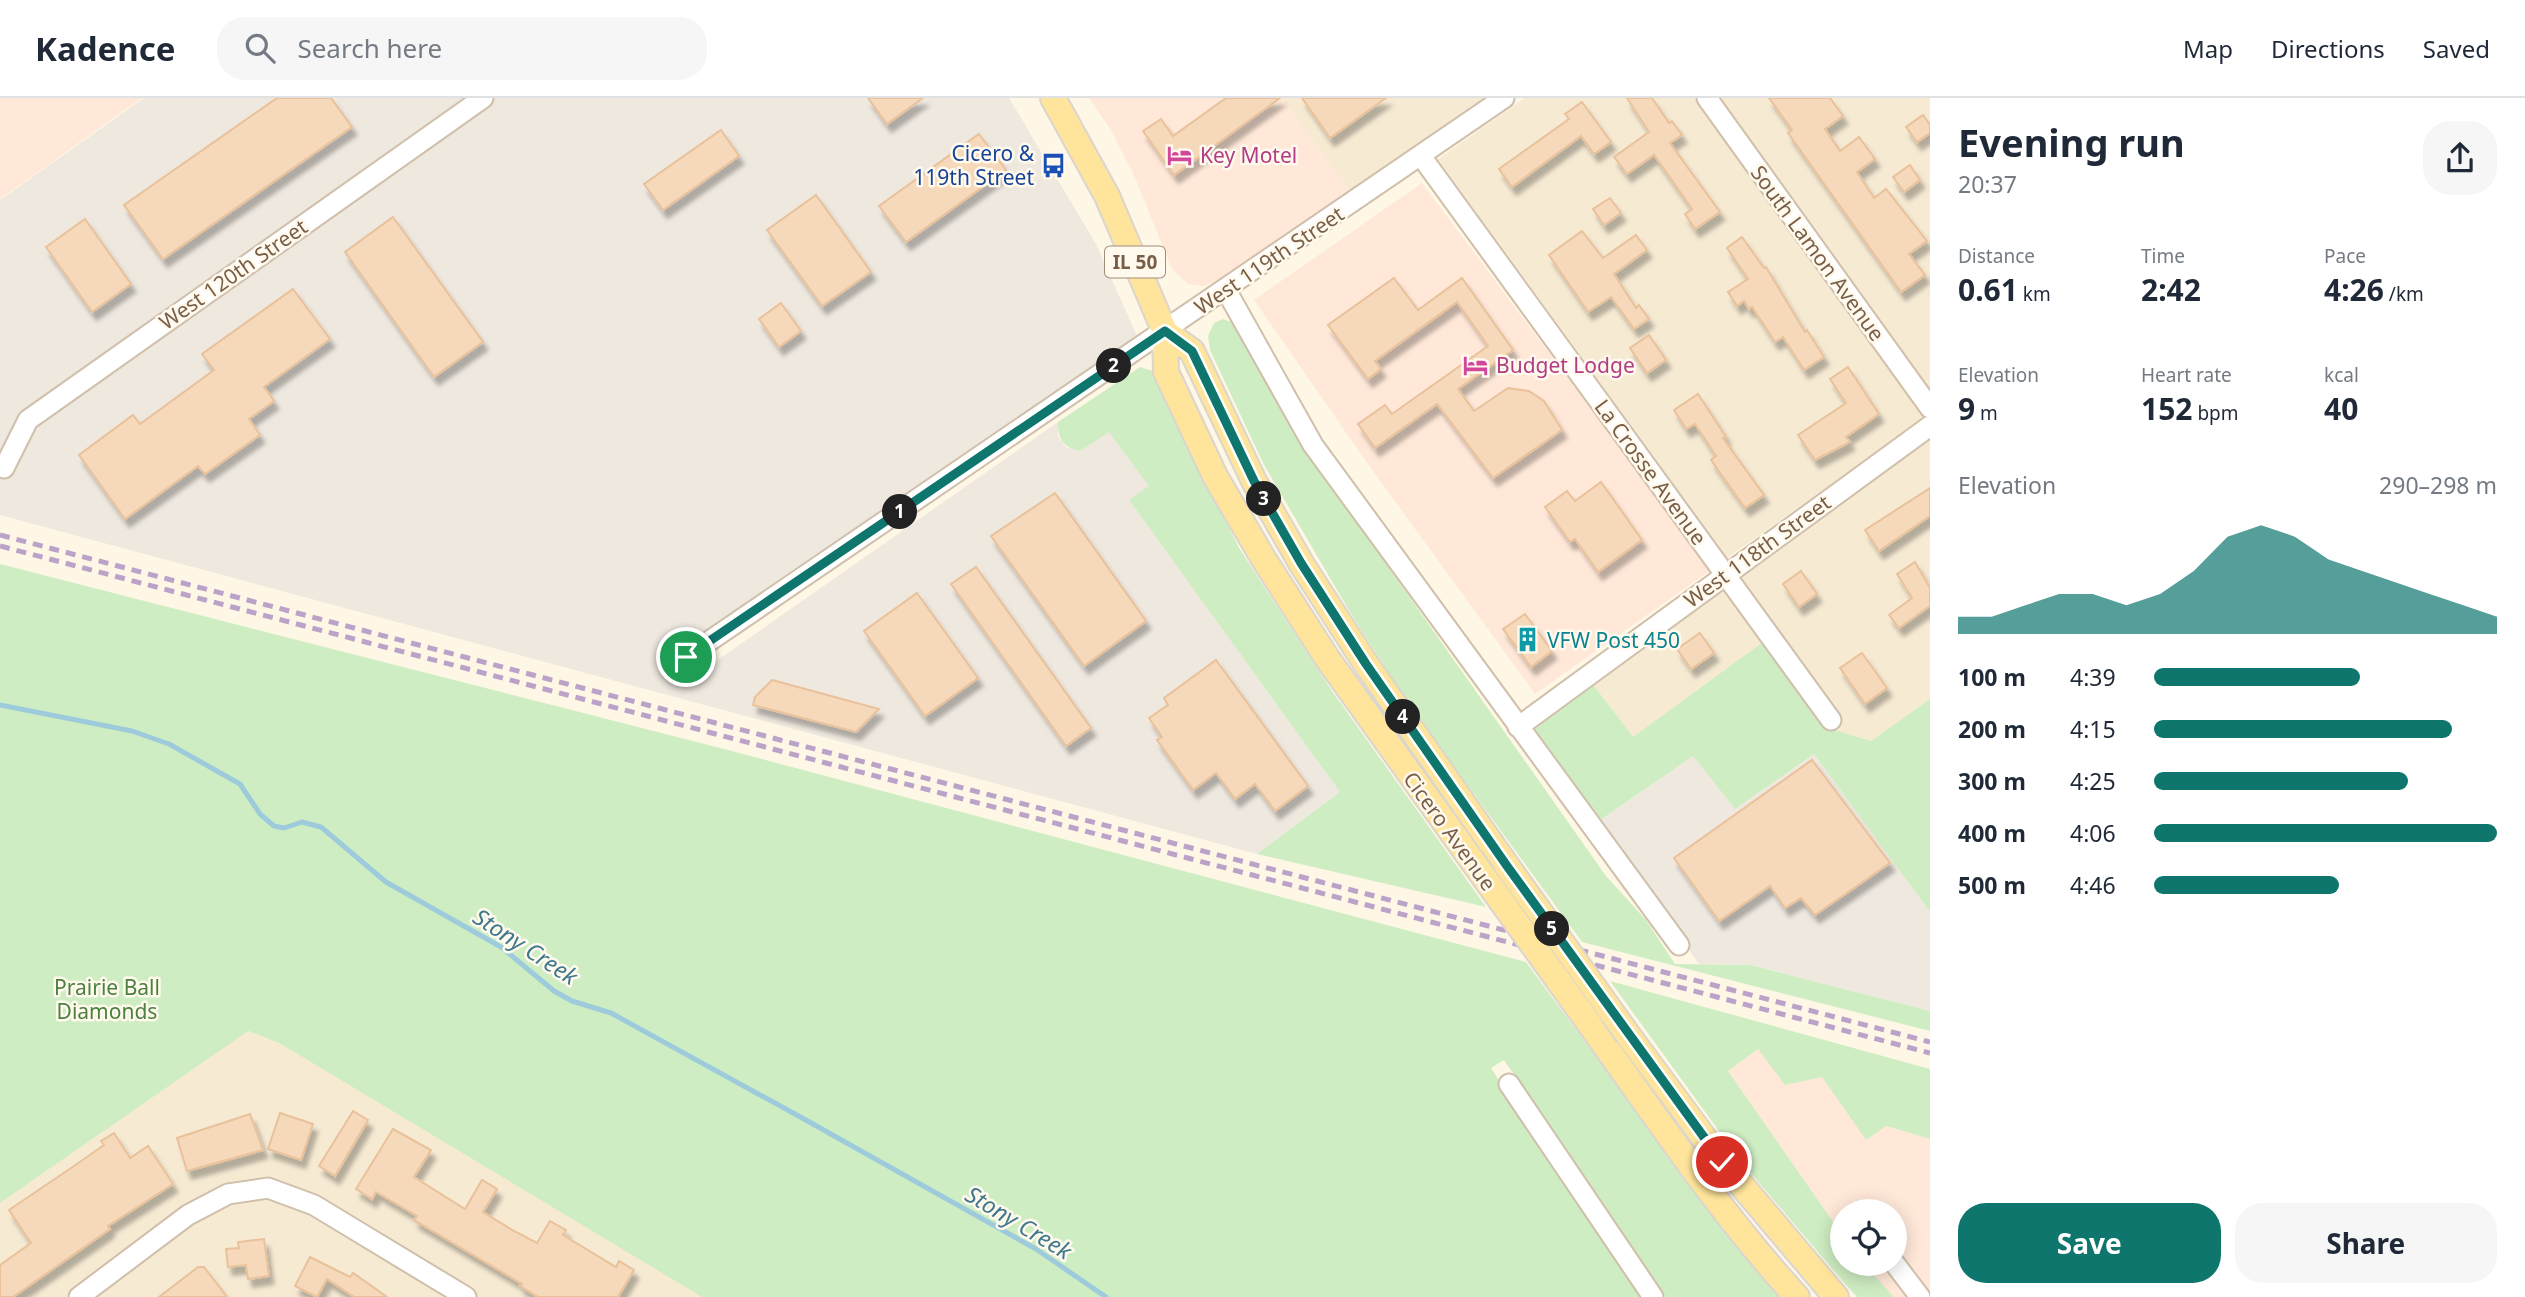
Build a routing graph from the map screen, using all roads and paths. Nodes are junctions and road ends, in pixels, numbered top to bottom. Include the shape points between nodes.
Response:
1 (483, 98) edge
2 (1053, 98) edge
3 (1504, 98) edge
4 (1707, 98) edge
5 (1421, 156) junction
6 (1226, 290) junction
7 (1165, 331) junction
8 (1930, 408) edge
9 (1930, 426) edge
10 (4, 468) dead end
11 (1725, 574) junction
12 (686, 657) dead end
13 (1832, 720) dead end
14 (1518, 727) junction
15 (1679, 945) dead end
16 (1509, 1084) dead end
17 (1904, 1276) edge
18 (91, 1293) edge
19 (466, 1297) edge
20 (1653, 1297) edge
21 (1797, 1297) edge
22 (1836, 1297) edge
23 (1920, 1297) edge

1 - 10 street, West 120th Street via 27,420
2 - 7 main road, Cicero Avenue / IL 50 via 1106,193
3 - 5 street, West 119th Street
4 - 8 street, South Lamon Avenue
5 - 6 street, West 119th Street
5 - 11 street, La Crosse Avenue
6 - 7 street, West 119th Street
6 - 14 street via 1312,445
7 - 12 street, West 119th Street
7 - 21 main road, Cicero Avenue / IL 50, bridge via 1166,372 1215,475 1327,658 1704,1183
7 - 22 main road, Cicero Avenue / IL 50, bridge via 1192,351 1254,481 1366,664 1722,1162
9 - 11 street, West 118th Street
11 - 13 street, La Crosse Avenue
11 - 14 street, West 118th Street
14 - 15 street
16 - 20 street
17 - 23 street
18 - 19 street via 188,1215 228,1194 268,1188 314,1205

